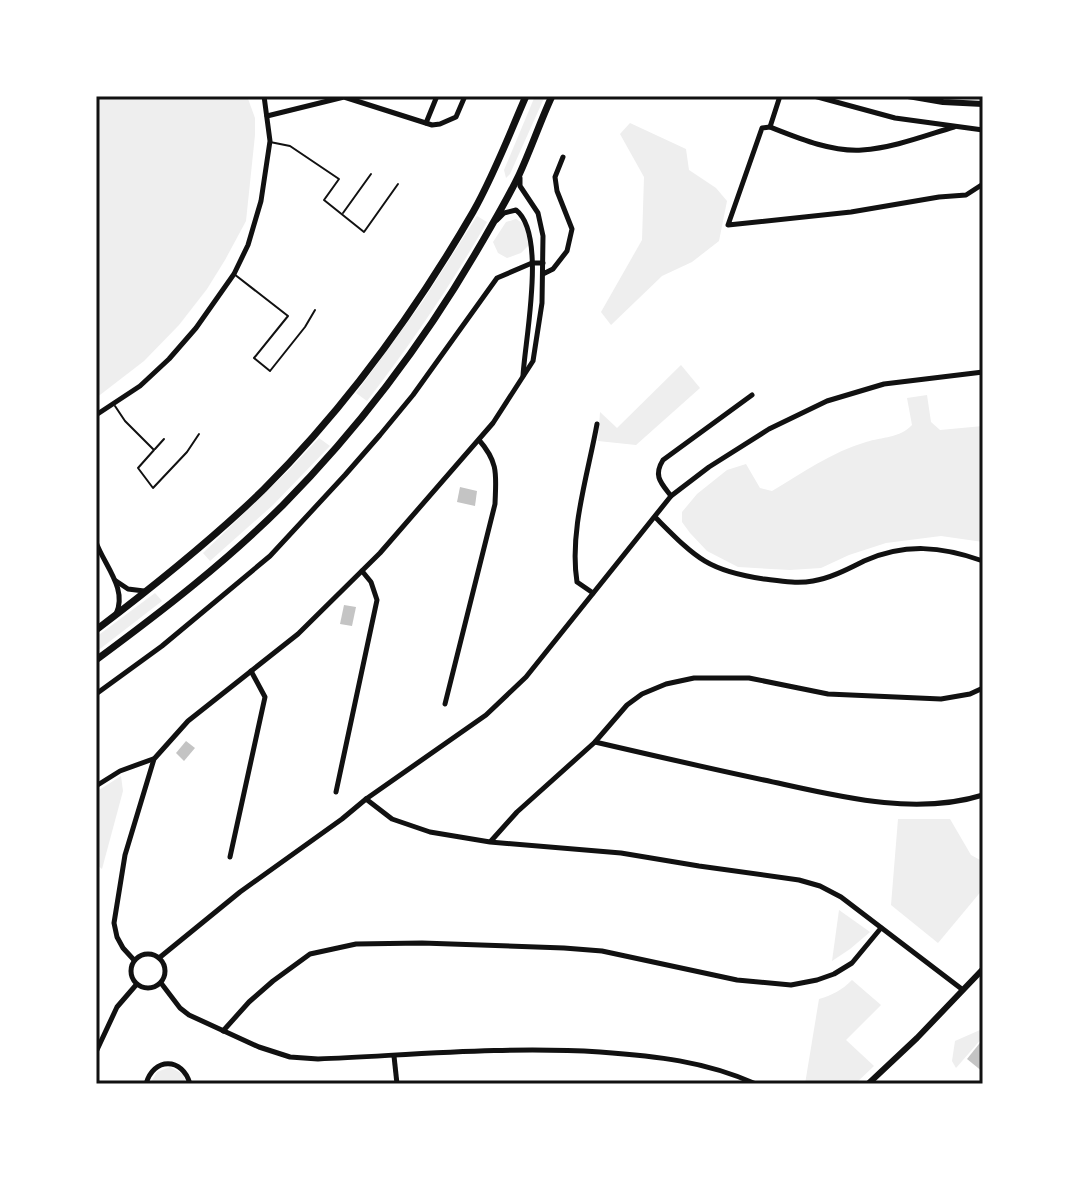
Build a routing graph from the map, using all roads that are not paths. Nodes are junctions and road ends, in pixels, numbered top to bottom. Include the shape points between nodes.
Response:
1 (264, 96) edge
2 (437, 96) edge
3 (465, 96) edge
4 (526, 96) edge
5 (552, 96) edge
6 (780, 96) edge
7 (814, 96) edge
8 (908, 96) edge
9 (983, 104) edge
10 (267, 116) junction
11 (426, 123) junction
12 (770, 127) junction
13 (954, 127) junction
14 (983, 130) edge
15 (270, 141) junction
16 (563, 157) dead end
17 (371, 174) dead end
18 (519, 174) junction
19 (398, 184) dead end
20 (983, 184) edge
21 (342, 214) junction
22 (493, 223) junction
23 (532, 263) junction
24 (543, 263) junction
25 (234, 274) junction
26 (543, 274) junction
27 (315, 310) dead end
28 (983, 372) edge
29 (523, 377) junction
30 (752, 395) dead end
31 (113, 405) junction
32 (96, 415) edge
33 (597, 424) dead end
34 (199, 434) dead end
35 (164, 439) dead end
36 (479, 440) junction
37 (154, 450) junction
38 (671, 496) junction
39 (656, 518) junction
40 (96, 542) edge
41 (983, 561) edge
42 (362, 571) junction
43 (115, 581) junction
44 (148, 590) junction
45 (593, 593) junction
46 (115, 616) junction
47 (96, 630) edge
48 (96, 660) edge
49 (251, 671) junction
50 (983, 688) edge
51 (96, 694) edge
52 (445, 704) dead end
53 (595, 742) junction
54 (154, 759) junction
55 (96, 786) edge
56 (336, 792) dead end
57 (983, 795) edge
58 (366, 799) junction
59 (490, 842) junction
60 (230, 857) dead end
61 (881, 928) junction
62 (159, 958) junction
63 (134, 960) junction
64 (983, 969) edge
65 (161, 983) junction
66 (136, 985) junction
67 (963, 990) junction
68 (223, 1031) junction
69 (96, 1052) edge
70 (394, 1056) junction
71 (146, 1084) edge
72 (190, 1084) edge
73 (397, 1084) edge
74 (756, 1084) edge
75 (868, 1084) edge

1 - 10 street
2 - 11 street
3 - 11 street via 456,117
4 - 44 main road via 474,211 371,364 265,488
5 - 18 main road
6 - 12 street
7 - 13 street
8 - 9 street
10 - 11 street via 344,97
10 - 15 street
12 - 13 street via 814,144 860,150
12 - 20 street via 762,128 728,225 966,195
13 - 14 street
15 - 21 lane via 290,146 339,179 324,200
15 - 25 street via 261,201
16 - 26 street via 555,177 572,229 567,251
17 - 21 lane
18 - 22 main road
18 - 24 street via 520,186 538,213
19 - 21 lane via 364,232
22 - 23 street via 510,210 521,213 529,229
22 - 48 main road via 416,346 325,460 245,540
23 - 24 street
23 - 29 street
23 - 51 street via 497,278 413,395 270,556
24 - 26 street
25 - 27 lane via 288,316 254,358 270,371
25 - 31 street via 169,359
26 - 29 street via 533,361
28 - 38 street via 884,384 827,401 769,429
29 - 36 street
30 - 38 street via 663,460 659,481
31 - 32 street
31 - 37 lane
33 - 45 street via 574,561 577,582
34 - 37 lane via 153,488 138,468
35 - 37 lane
36 - 42 street
36 - 52 street via 496,469 495,504
38 - 39 street
39 - 41 street via 698,558 743,576 811,582 905,549 931,548
39 - 45 street
40 - 43 street
42 - 49 street
42 - 56 street via 377,600
43 - 44 street via 128,589
43 - 46 street via 120,603
44 - 46 main road
45 - 58 street via 526,677 486,715
46 - 47 main road
49 - 54 street via 188,721
49 - 60 street via 265,697
50 - 53 street via 941,699 828,694 749,678 694,678 642,694
53 - 57 street via 890,803 945,803
53 - 59 street
54 - 55 street
54 - 63 street via 125,855 114,923 117,937
58 - 59 street via 392,819
58 - 62 street
59 - 61 street via 621,853 799,880 841,897
61 - 67 street
61 - 68 street via 852,963 834,974 791,985 737,980 602,951 356,944 310,954 249,1002
62 - 63 street via 144,954
62 - 65 street via 165,972
63 - 66 street via 131,976
64 - 67 street
65 - 66 street via 147,989
65 - 68 street via 189,1015
66 - 69 street via 117,1007
67 - 75 street
68 - 70 street via 290,1057
70 - 73 street
70 - 74 street via 522,1049 658,1056
71 - 72 street via 150,1073 168,1064 181,1068

